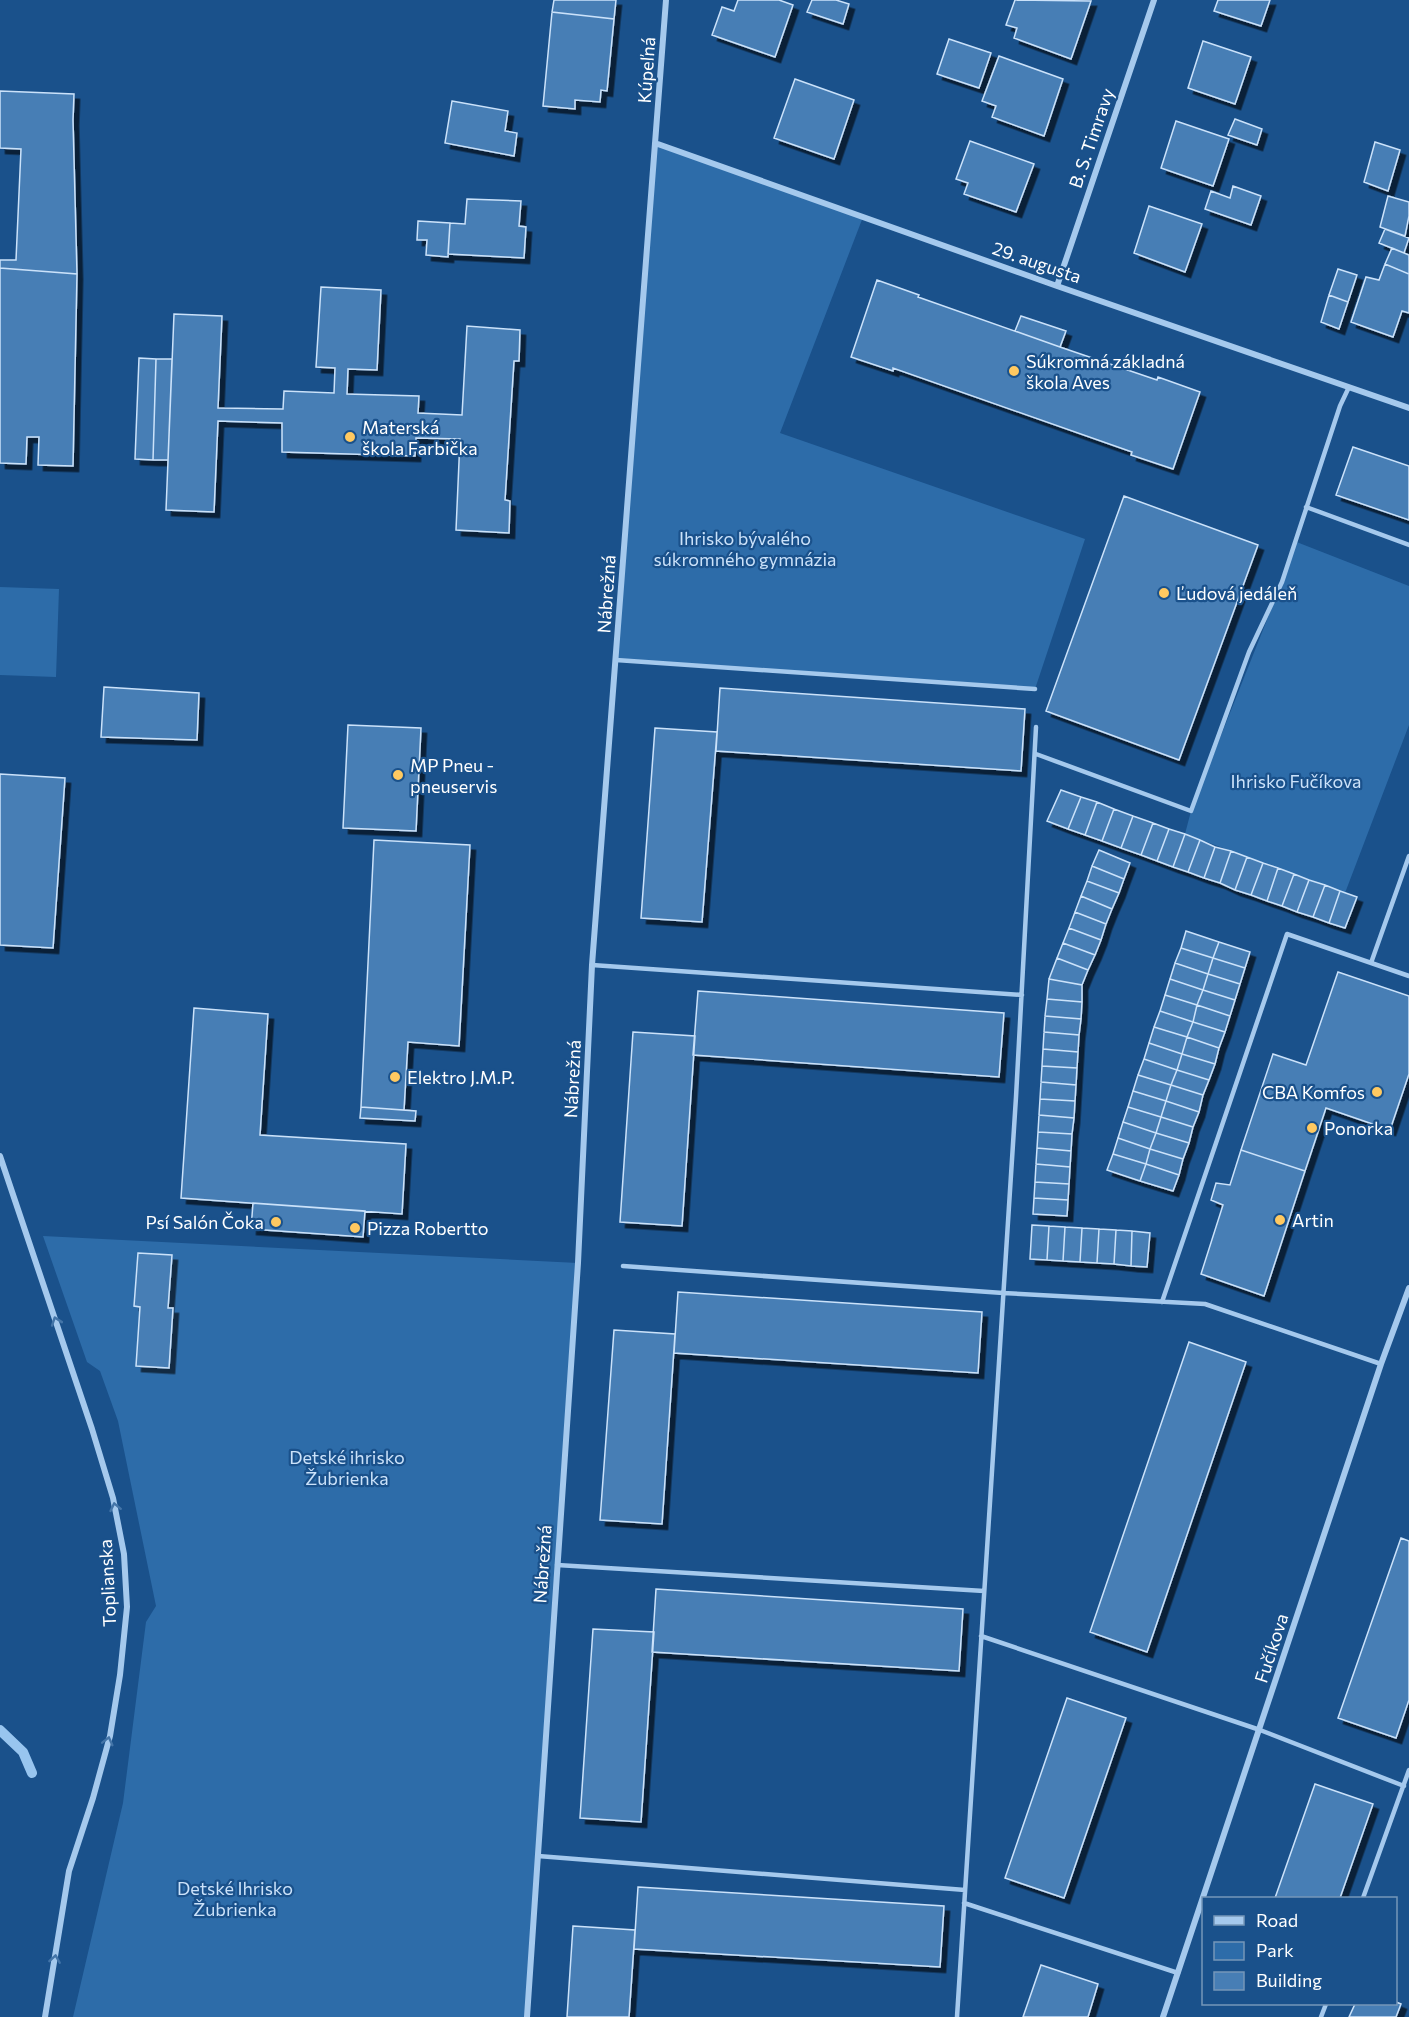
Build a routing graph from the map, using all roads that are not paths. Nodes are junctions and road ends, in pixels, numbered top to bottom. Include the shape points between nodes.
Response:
1 (666, 0) edge
2 (1154, 0) edge
3 (655, 142) junction
4 (1057, 286) junction
5 (1349, 387) junction
6 (1409, 408) edge
7 (1306, 507) junction
8 (1409, 545) edge
9 (616, 660) junction
10 (1035, 689) dead end
11 (1036, 727) dead end
12 (1036, 754) junction
13 (1409, 856) edge
14 (1371, 963) junction
15 (592, 965) junction
16 (1409, 976) edge
17 (1022, 994) junction
18 (0, 1156) edge
19 (622, 1266) dead end
20 (1409, 1288) edge
21 (1003, 1293) junction
22 (1162, 1302) junction
23 (1381, 1364) junction
24 (557, 1565) junction
25 (984, 1591) junction
26 (981, 1636) junction
27 (1260, 1730) junction
28 (1409, 1770) edge
29 (1404, 1786) junction
30 (538, 1856) junction
31 (965, 1890) junction
32 (1203, 1897) edge
33 (1364, 1897) edge
34 (1202, 1901) edge
35 (964, 1903) junction
36 (1178, 1972) junction
37 (45, 2017) edge
38 (527, 2017) edge
39 (957, 2017) edge
40 (1163, 2017) edge

1 - 3 street, Kúpeľná
2 - 4 street, B. S. Timravy
3 - 4 street, 29. augusta
3 - 9 street, Nábrežná
4 - 5 street, 29. augusta
5 - 6 street, 29. augusta
5 - 7 lane
7 - 8 lane
7 - 12 lane via 1282,582 1249,652 1191,811
9 - 10 lane
9 - 15 street, Nábrežná
11 - 12 lane
12 - 17 lane
13 - 14 lane
14 - 16 lane
14 - 22 lane via 1287,934
15 - 17 lane
15 - 24 street, Nábrežná via 578,1263
17 - 21 lane
37 -> 18 street, Toplianska via 69,1871 110,1736 127,1607 124,1554 113,1498
19 - 21 lane
20 - 23 street, Fučíkova
21 - 22 lane
21 - 25 lane
22 - 23 lane via 1204,1304
23 - 27 street, Fučíkova
24 - 25 lane
24 - 30 street, Nábrežná
25 - 26 lane
26 - 27 lane
26 - 31 lane
27 - 29 lane
27 - 32 street, Fučíkova
28 - 29 lane
29 - 33 lane
30 - 31 lane
30 - 38 street, Nábrežná
31 - 35 lane
34 - 36 street, Fučíkova
35 - 36 lane
35 - 39 lane
36 - 40 street, Fučíkova

